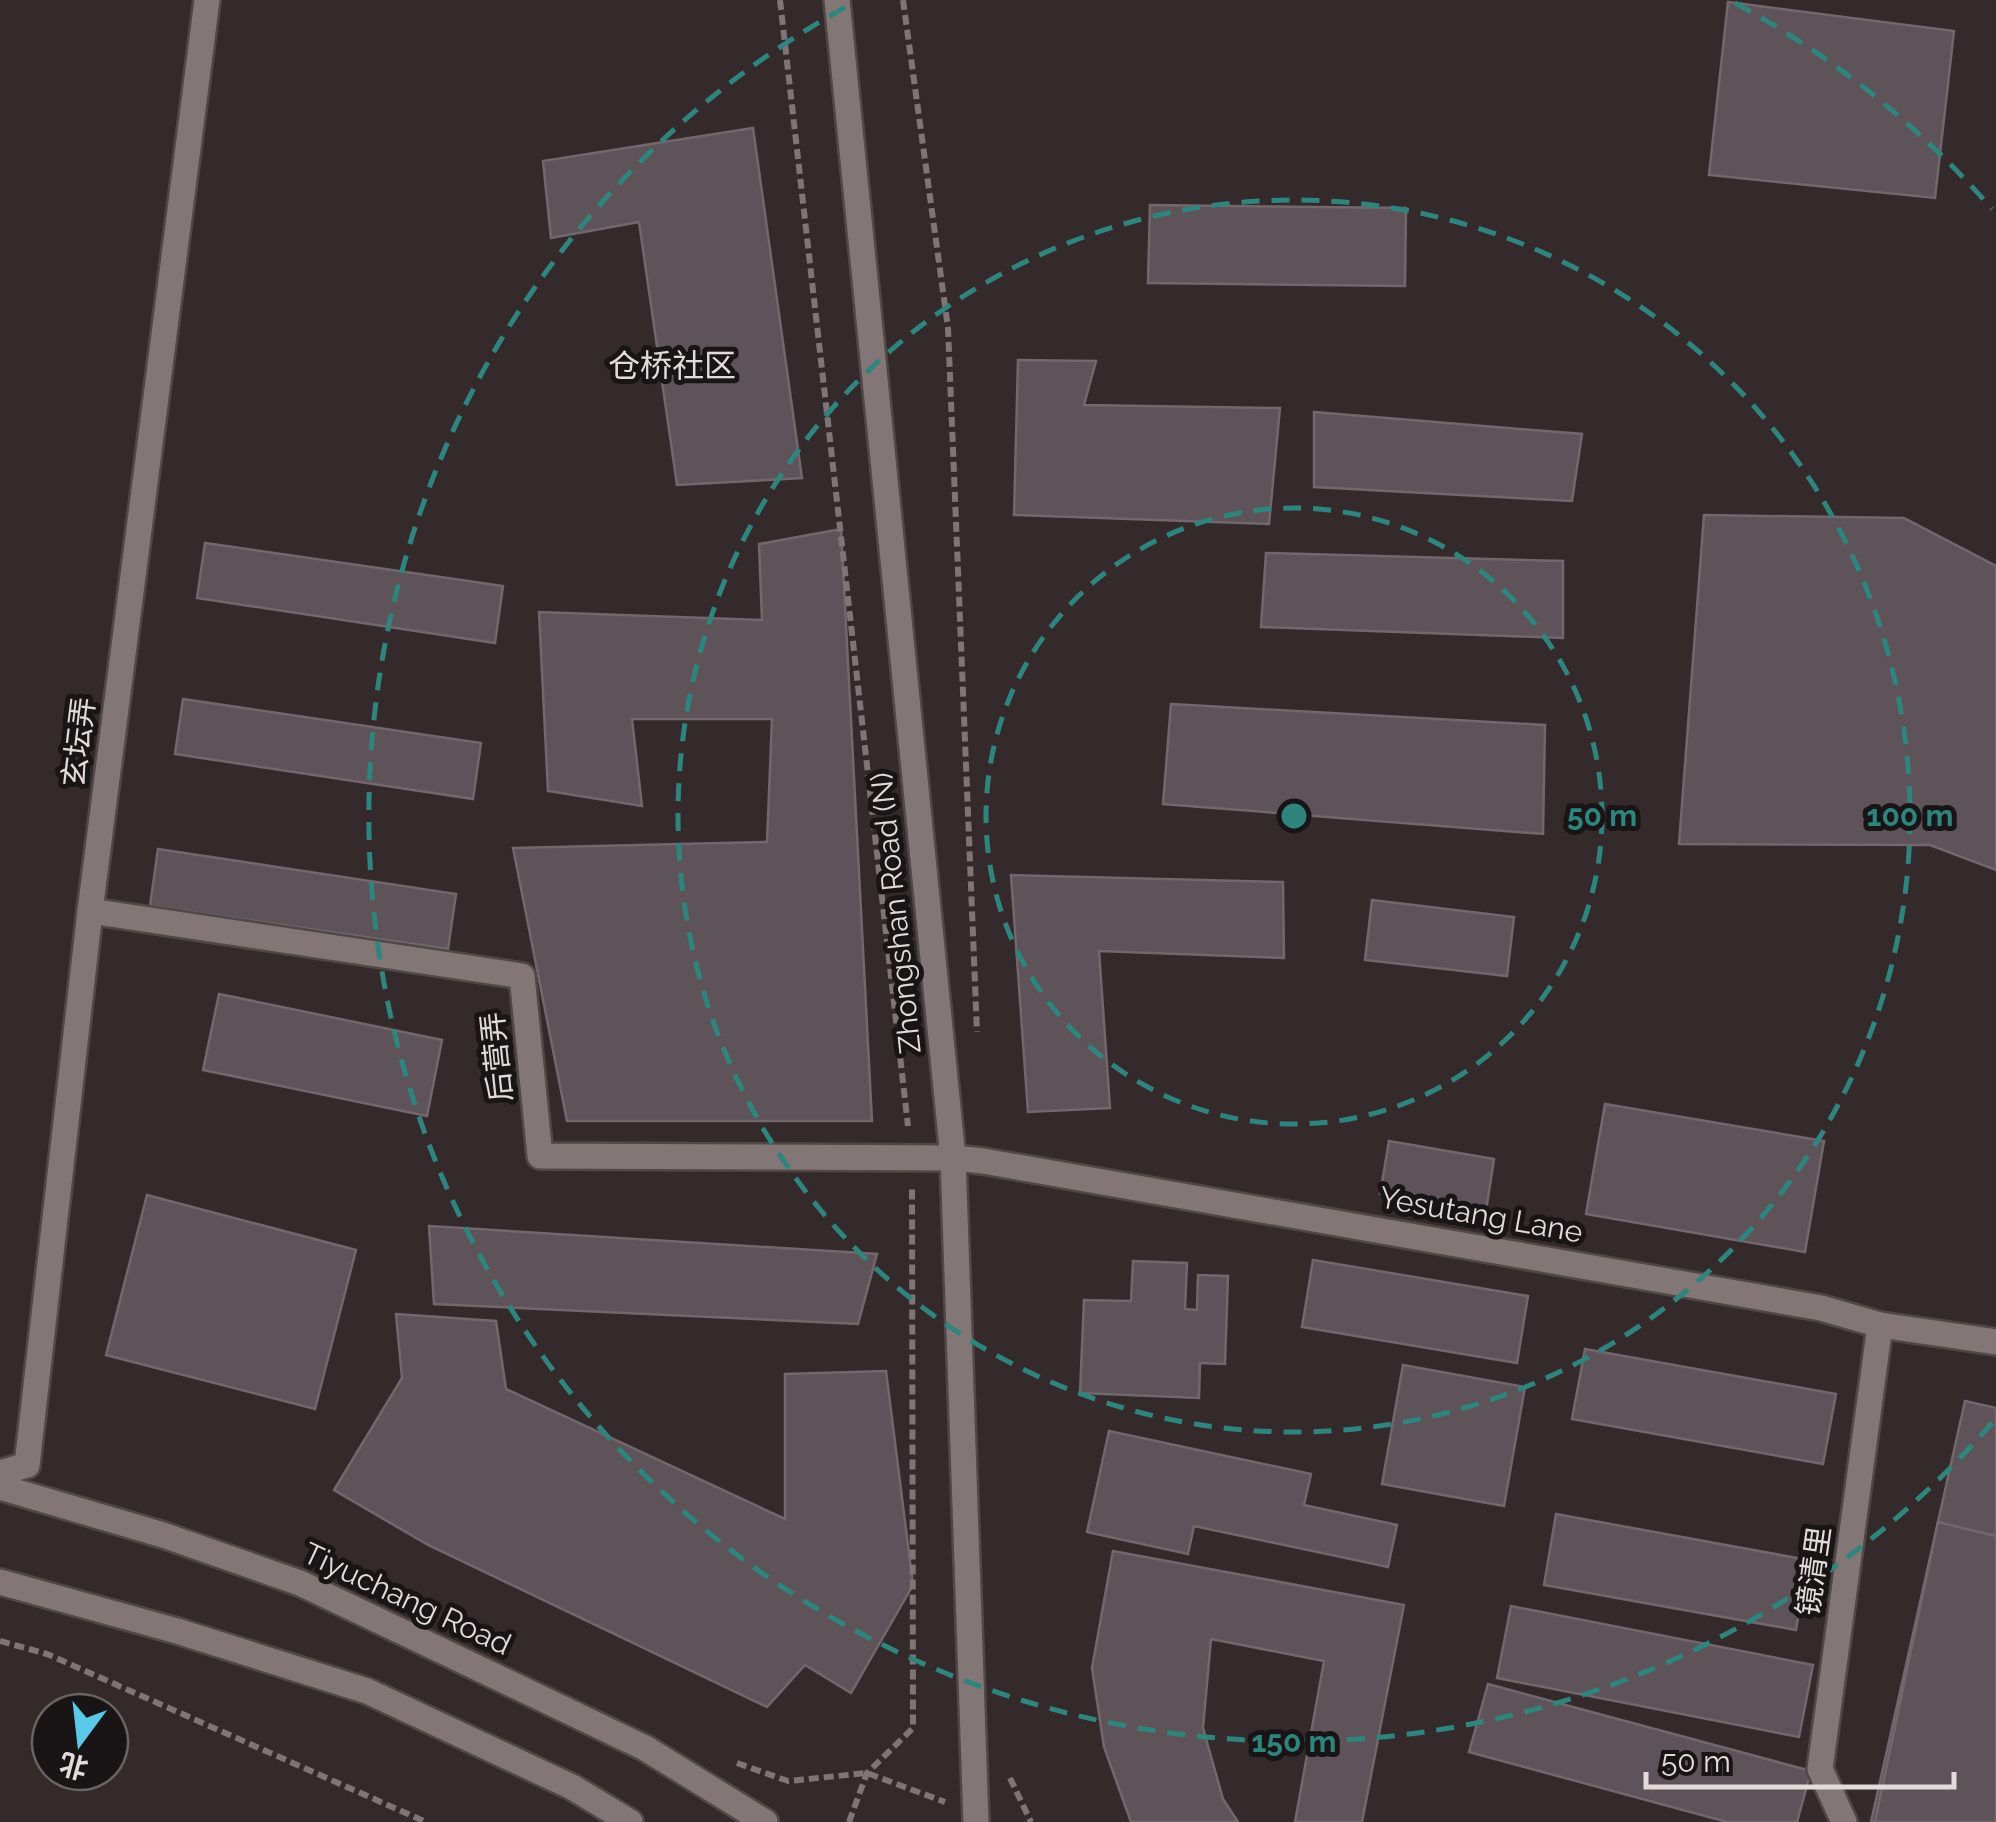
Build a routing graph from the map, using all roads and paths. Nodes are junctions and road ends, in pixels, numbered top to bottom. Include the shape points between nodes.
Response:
1 (207, 0) edge
2 (780, 0) edge
3 (837, 0) edge
4 (903, 0) edge
5 (90, 911) junction
6 (978, 1042) dead end
7 (953, 1158) junction
8 (912, 1160) junction
9 (1880, 1324) junction
10 (1996, 1342) edge
11 (0, 1473) edge
12 (0, 1487) edge
13 (0, 1582) edge
14 (0, 1641) edge
15 (1006, 1770) dead end
16 (426, 1822) edge
17 (630, 1822) edge
18 (764, 1822) edge
19 (849, 1822) edge
20 (976, 1822) edge
21 (1031, 1822) edge
22 (1844, 1822) edge

1 - 5 main road, 玄坛弄
2 - 8 path
3 - 7 main road, Zhongshan Road (N)
4 - 6 path via 948,328
5 - 8 main road, 后营弄 via 522,976 540,1156
5 - 11 main road, 玄坛弄 via 26,1465
7 - 8 main road, 后营弄
7 - 9 main road, Yesutang Lane via 1821,1308
7 - 20 main road, Zhongshan Road (N)
8 - 19 path via 913,1728 868,1774
9 - 10 main road, Yesutang Lane
9 - 22 main road, 镜清里 via 1820,1769
12 - 18 main road, Tiyuchang Road via 300,1582 644,1748
13 - 17 main road via 367,1691 572,1787
14 - 16 path via 47,1654
15 - 21 path

